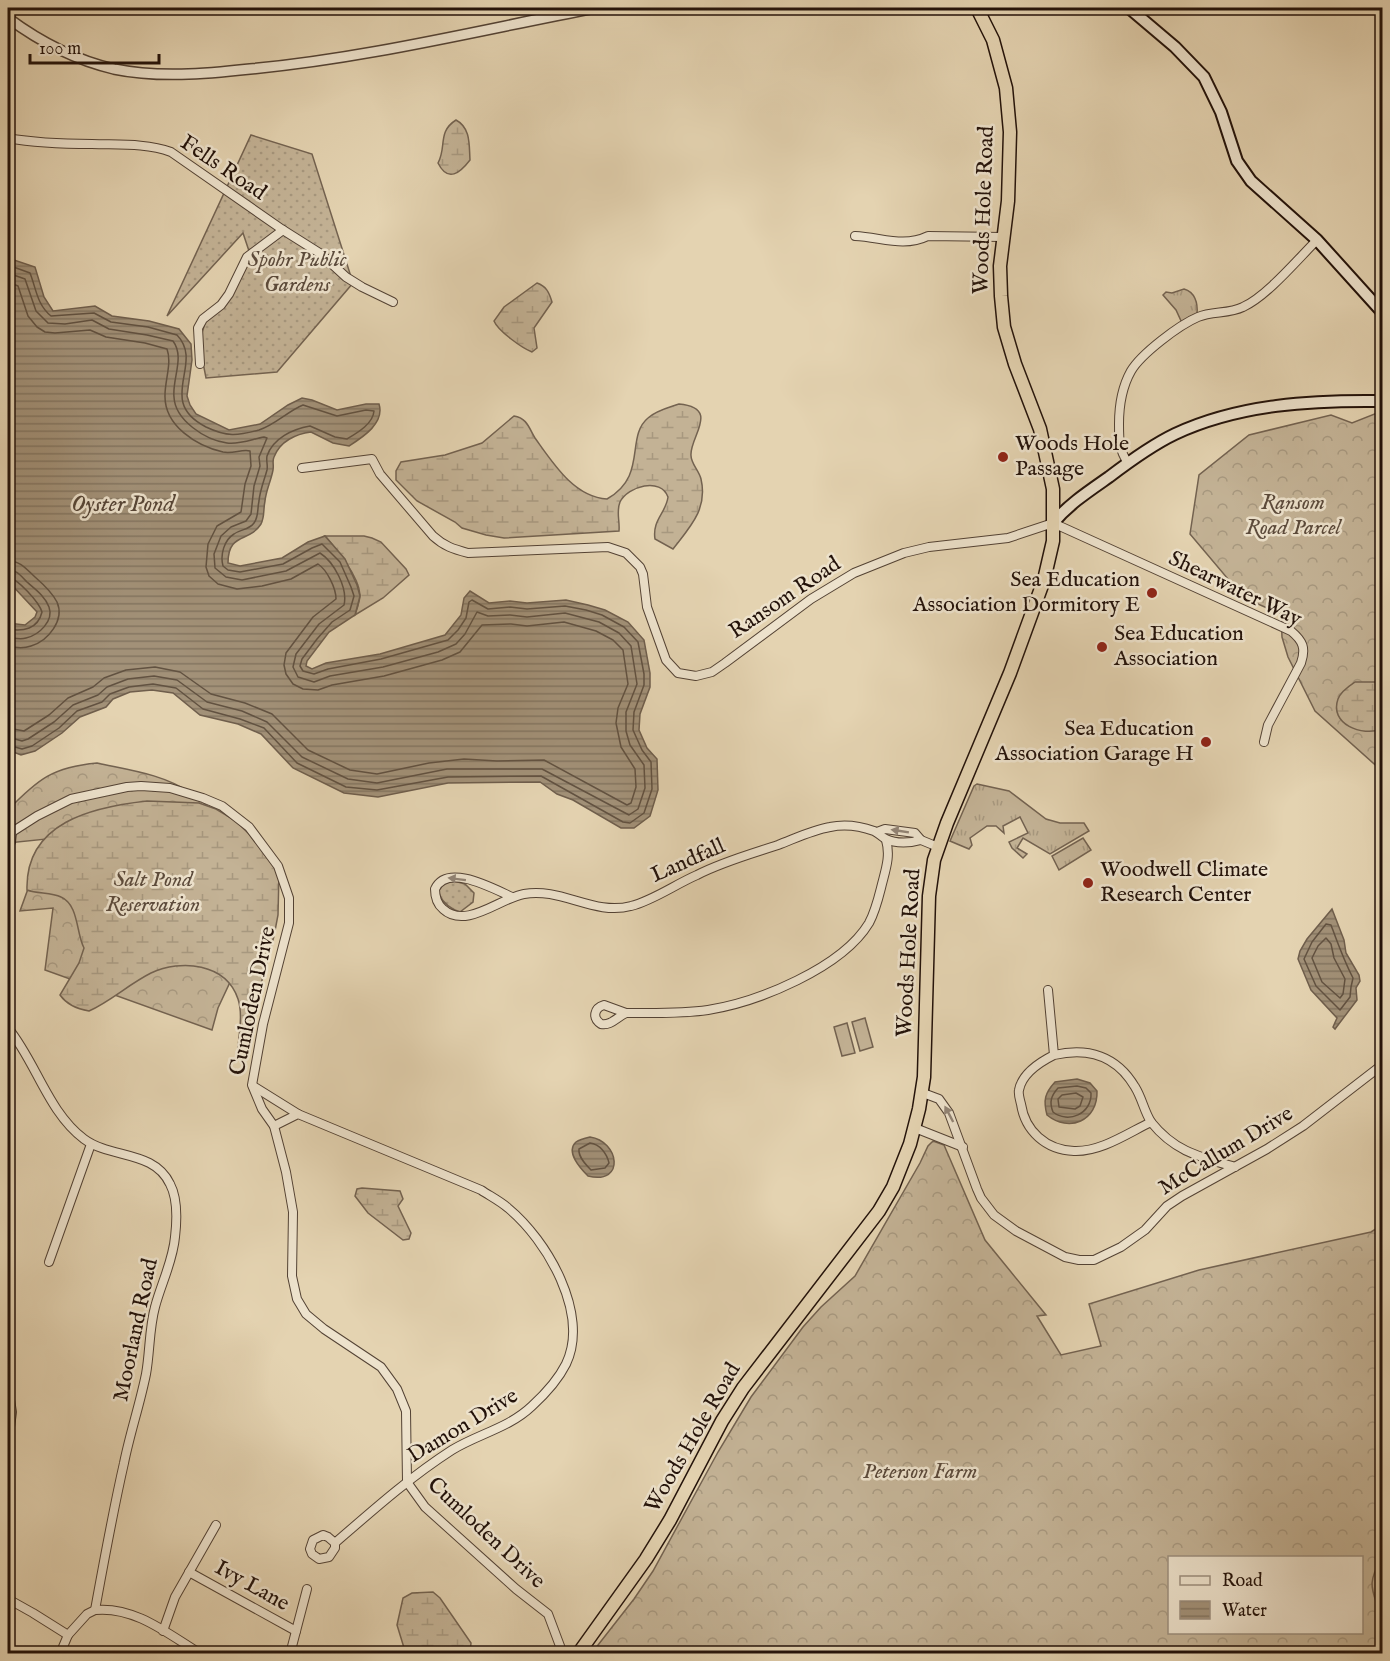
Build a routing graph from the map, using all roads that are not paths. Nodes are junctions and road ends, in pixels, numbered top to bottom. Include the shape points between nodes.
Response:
1 (595, 8) edge
2 (977, 8) edge
3 (1129, 8) edge
4 (8, 18) edge
5 (8, 138) edge
6 (283, 230) junction
7 (855, 236) dead end
8 (1003, 237) junction
9 (1317, 240) junction
10 (393, 302) dead end
11 (1383, 312) edge
12 (200, 364) dead end
13 (1383, 401) edge
14 (1128, 463) junction
15 (302, 468) dead end
16 (1053, 523) junction
17 (1264, 742) dead end
18 (10, 832) edge
19 (877, 832) junction
20 (886, 840) junction
21 (921, 840) junction
22 (938, 846) junction
23 (8, 847) edge
24 (512, 897) junction
25 (1048, 990) dead end
26 (626, 1013) dead end
27 (8, 1028) edge
28 (1054, 1055) junction
29 (1383, 1065) edge
30 (252, 1085) junction
31 (923, 1093) junction
32 (298, 1114) junction
33 (1151, 1122) junction
34 (274, 1126) junction
35 (915, 1128) junction
36 (91, 1144) junction
37 (963, 1147) junction
38 (1235, 1167) junction
39 (49, 1263) dead end
40 (8, 1388) edge
41 (9, 1397) edge
42 (8, 1442) edge
43 (407, 1482) junction
44 (216, 1525) dead end
45 (335, 1543) dead end
46 (189, 1572) junction
47 (307, 1588) dead end
48 (8, 1599) edge
49 (95, 1610) junction
50 (163, 1631) junction
51 (296, 1631) junction
52 (68, 1635) junction
53 (60, 1653) edge
54 (201, 1653) edge
55 (290, 1653) edge
56 (563, 1653) edge
57 (578, 1653) edge

1 - 4 street via 347,58 166,74 101,65 46,43
2 - 8 highway, Woods Hole Road via 993,40 1006,88 1010,167
3 - 9 main road via 1204,77 1221,111 1237,161 1251,181
5 - 6 street, Fells Road via 171,152
6 - 10 street, Fells Road via 321,254 362,288
6 - 12 street via 247,257 229,294 200,323
7 - 8 street via 895,243 917,242 928,236
8 - 16 highway, Woods Hole Road via 1000,296 1004,327 1040,429 1053,489
9 - 11 main road
9 - 14 street via 1261,295 1242,308 1197,317 1164,339 1131,370 1119,413 1119,447
13 - 14 main road, Ransom Road via 1296,403 1222,417 1177,433
14 - 16 main road, Ransom Road via 1066,507
15 - 16 street, Ransom Road via 372,459 380,474 433,536 453,549 476,553 608,547 626,553 640,567 647,607 666,660 678,673 690,677 712,672 810,599 854,573 904,553 1008,538
16 - 17 street, Shearwater Way via 1302,640 1305,652 1301,663 1268,725
16 - 22 highway, Woods Hole Road via 1044,580
18 - 23 street, Cumloden Drive
18 - 30 street, Cumloden Drive via 71,798 141,786 170,788 203,798 222,806 249,827 278,866 290,898 289,923
19 - 20 street
21 -> 19 street, Landfall via 915,834 885,829
19 - 24 street, Landfall via 854,826 826,828 713,868 630,906 599,907 549,893
20 - 21 street, Landfall
20 - 26 street via 889,856 876,908 859,937 832,960 764,996 743,1002 694,1012
21 - 22 street, Landfall
22 - 31 highway, Woods Hole Road via 929,896
24 -> 24 street, Landfall via 452,877 440,880 435,889 439,905 450,915 458,916 477,913
25 - 28 street
27 - 36 street, Moorland Road via 25,1050 57,1108
28 - 33 street via 1071,1051 1111,1061 1136,1089
28 - 33 street via 1026,1077 1019,1091 1024,1118 1040,1140 1061,1149 1088,1150
29 - 38 street, McCallum Drive via 1303,1126
30 - 32 street, Damon Drive
30 - 34 street, Cumloden Drive
31 - 35 highway, Woods Hole Road
37 -> 31 street, McCallum Drive via 944,1104
32 - 34 street
32 - 43 street, Damon Drive via 482,1190 509,1209 541,1244 563,1284 573,1316 566,1364 530,1408 490,1433 454,1449
33 - 38 street via 1172,1144 1192,1155
34 - 43 street, Cumloden Drive via 293,1212 292,1276 297,1299 306,1314 324,1329 381,1367 397,1389 406,1411
35 - 37 street
35 - 57 highway, Woods Hole Road via 898,1176 879,1211 743,1388 646,1559
36 - 39 street
36 - 49 street, Moorland Road via 145,1160 162,1171 176,1202 175,1239 155,1307 146,1372
37 - 38 street, McCallum Drive via 977,1189 994,1215 1058,1254 1079,1260 1094,1260 1121,1247 1145,1230 1167,1206
40 - 41 street
41 - 42 street via 12,1419
43 - 45 street, Damon Drive
43 - 56 street, Cumloden Drive via 425,1507 548,1614
44 - 46 street
46 - 50 street
46 - 51 street, Ivy Lane
47 - 51 street
48 - 52 street
49 - 50 street via 136,1615
49 - 52 street
50 - 54 street
51 - 55 street
52 - 53 street

